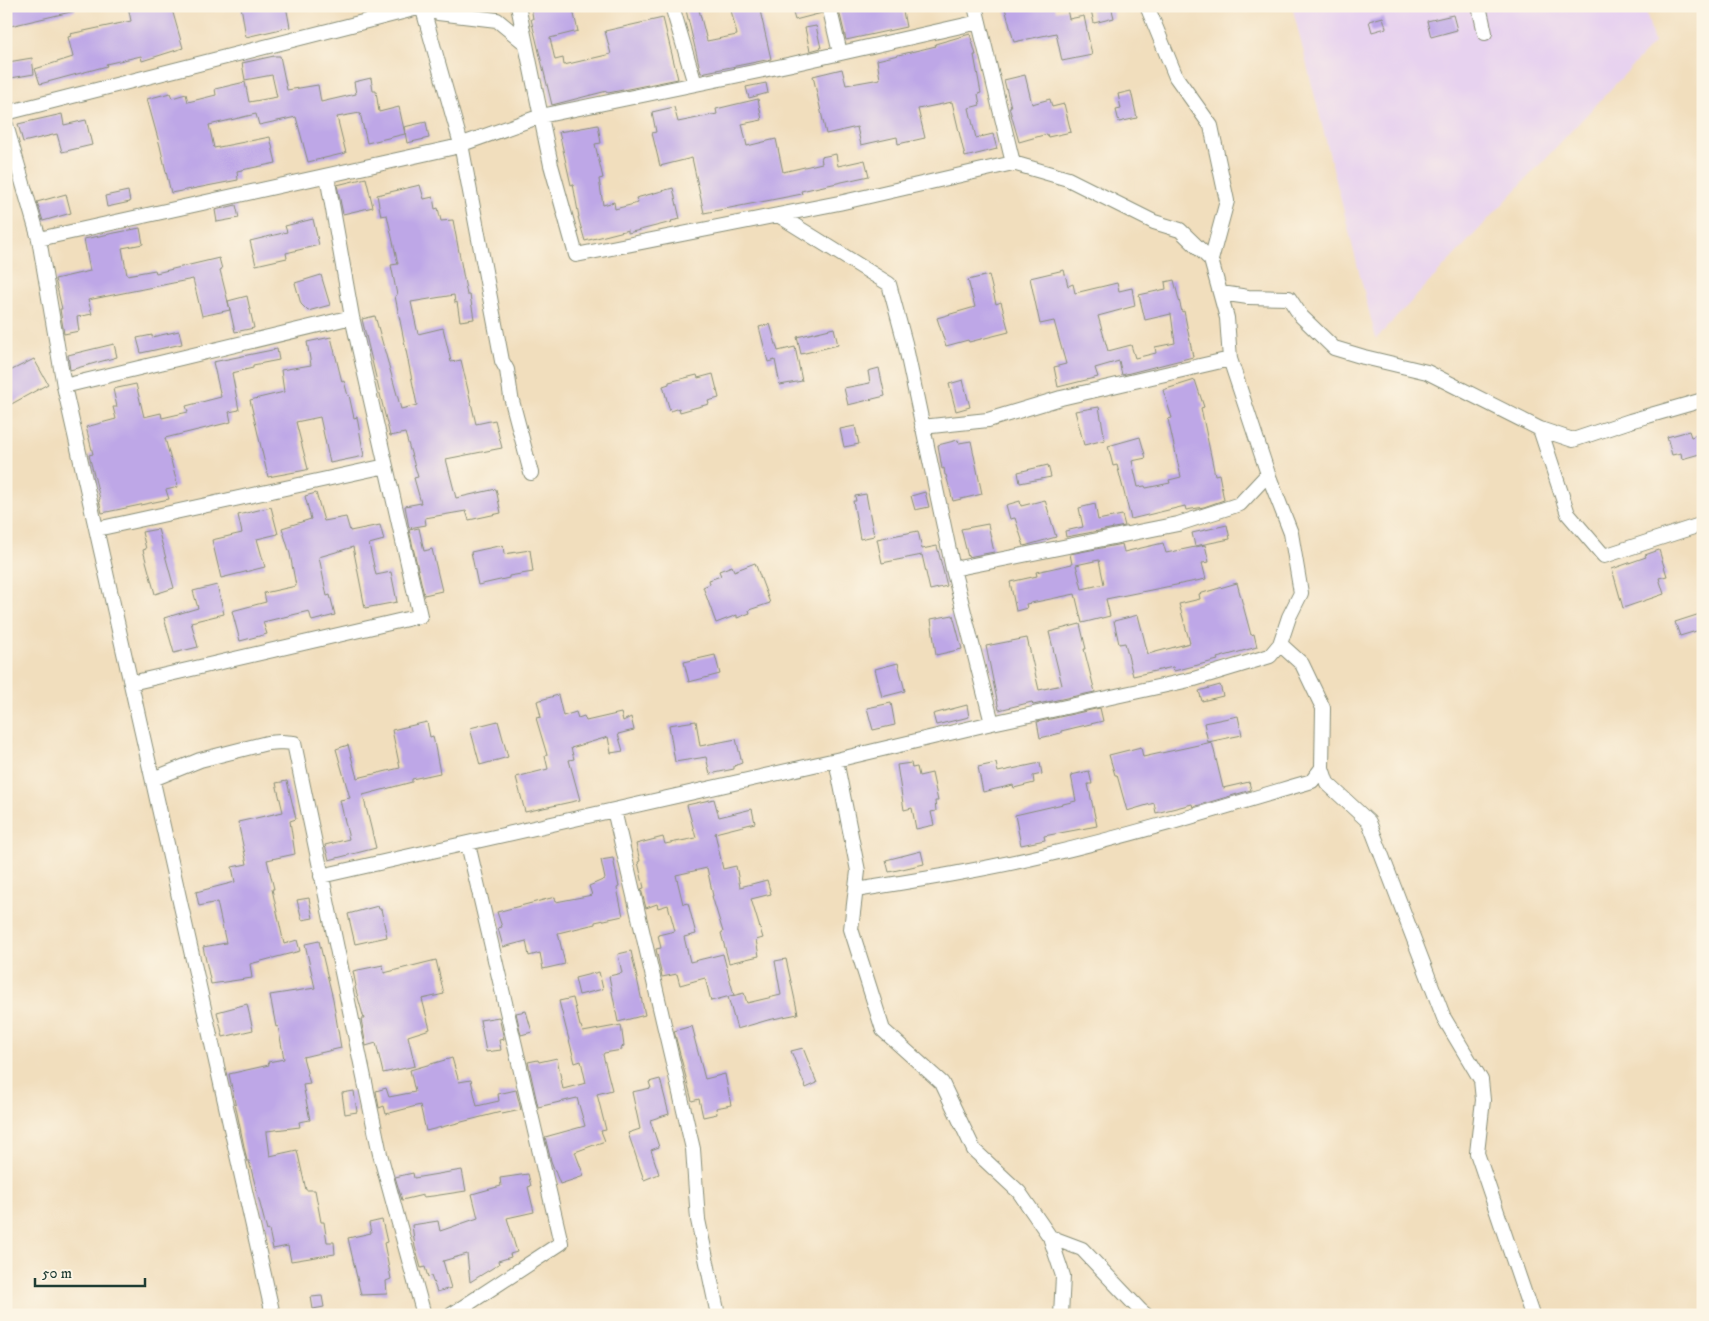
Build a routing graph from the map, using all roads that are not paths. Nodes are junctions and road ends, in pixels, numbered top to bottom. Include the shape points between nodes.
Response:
1 (518, 6) edge
2 (672, 6) edge
3 (829, 6) edge
4 (976, 6) edge
5 (1147, 6) edge
6 (1479, 6) edge
7 (422, 7) edge
8 (979, 22) junction
9 (1485, 33) dead end
10 (525, 42) junction
11 (840, 53) junction
12 (695, 84) junction
13 (6, 113) edge
14 (541, 116) junction
15 (6, 125) edge
16 (461, 144) junction
17 (1013, 163) junction
18 (327, 176) junction
19 (778, 214) junction
20 (39, 239) junction
21 (1211, 260) junction
22 (1221, 293) junction
23 (352, 317) junction
24 (1230, 359) junction
25 (64, 386) junction
26 (1703, 400) edge
27 (922, 428) junction
28 (1540, 429) junction
29 (386, 466) junction
30 (531, 473) dead end
31 (1268, 474) junction
32 (1703, 524) edge
33 (97, 529) junction
34 (953, 569) junction
35 (1280, 644) junction
36 (131, 683) junction
37 (992, 723) junction
38 (836, 760) junction
39 (1322, 768) junction
40 (153, 779) junction
41 (614, 810) junction
42 (468, 844) junction
43 (321, 876) junction
44 (856, 890) junction
45 (1050, 1237) junction
46 (273, 1315) edge
47 (424, 1315) edge
48 (451, 1315) edge
49 (718, 1315) edge
50 (1061, 1315) edge
51 (1146, 1315) edge
52 (1532, 1315) edge

1 - 10 street
2 - 12 street
3 - 11 street
4 - 8 street
5 - 21 street via 1176,77 1211,126 1228,201
6 - 9 street
7 - 10 street via 438,13 497,20
7 - 13 street
7 - 16 street
8 - 11 street
8 - 17 street
10 - 14 street
11 - 12 street
12 - 14 street
14 - 16 street
14 - 19 street via 576,255
15 - 20 street
16 - 18 street
16 - 30 street via 502,361 507,370
17 - 19 street
17 - 21 street via 1068,179 1154,222 1180,230
18 - 20 street
18 - 23 street
19 - 27 street via 889,284
20 - 25 street
21 - 22 street
22 - 24 street via 1227,318
22 - 28 street via 1289,298 1301,316 1334,348 1428,372
23 - 25 street
23 - 29 street
24 - 27 street via 1061,398 988,420
24 - 31 street
25 - 33 street
26 - 28 street via 1573,440
27 - 34 street
28 - 32 street via 1568,514 1604,556
29 - 33 street
29 - 36 street via 420,616
31 - 34 street via 1240,504 1178,524
31 - 35 street via 1291,533 1302,593
33 - 36 street
34 - 37 street
35 - 37 street via 1270,656 1194,679
35 - 39 street via 1302,664 1323,708
36 - 40 street
37 - 38 street
38 - 41 street
38 - 44 street via 858,871
39 - 44 street via 1312,781 1177,821 1019,861
39 - 52 street via 1327,783 1369,822 1444,1018 1481,1080 1483,1100 1477,1153
40 - 43 street via 200,760 268,744 294,743
40 - 46 street
41 - 42 street
41 - 49 street via 693,1149 698,1220
42 - 43 street
42 - 48 street via 562,1243
43 - 47 street via 380,1154
44 - 45 street via 850,929 883,1030 942,1083 974,1150 1019,1192
45 - 50 street via 1063,1276
45 - 51 street via 1082,1249

